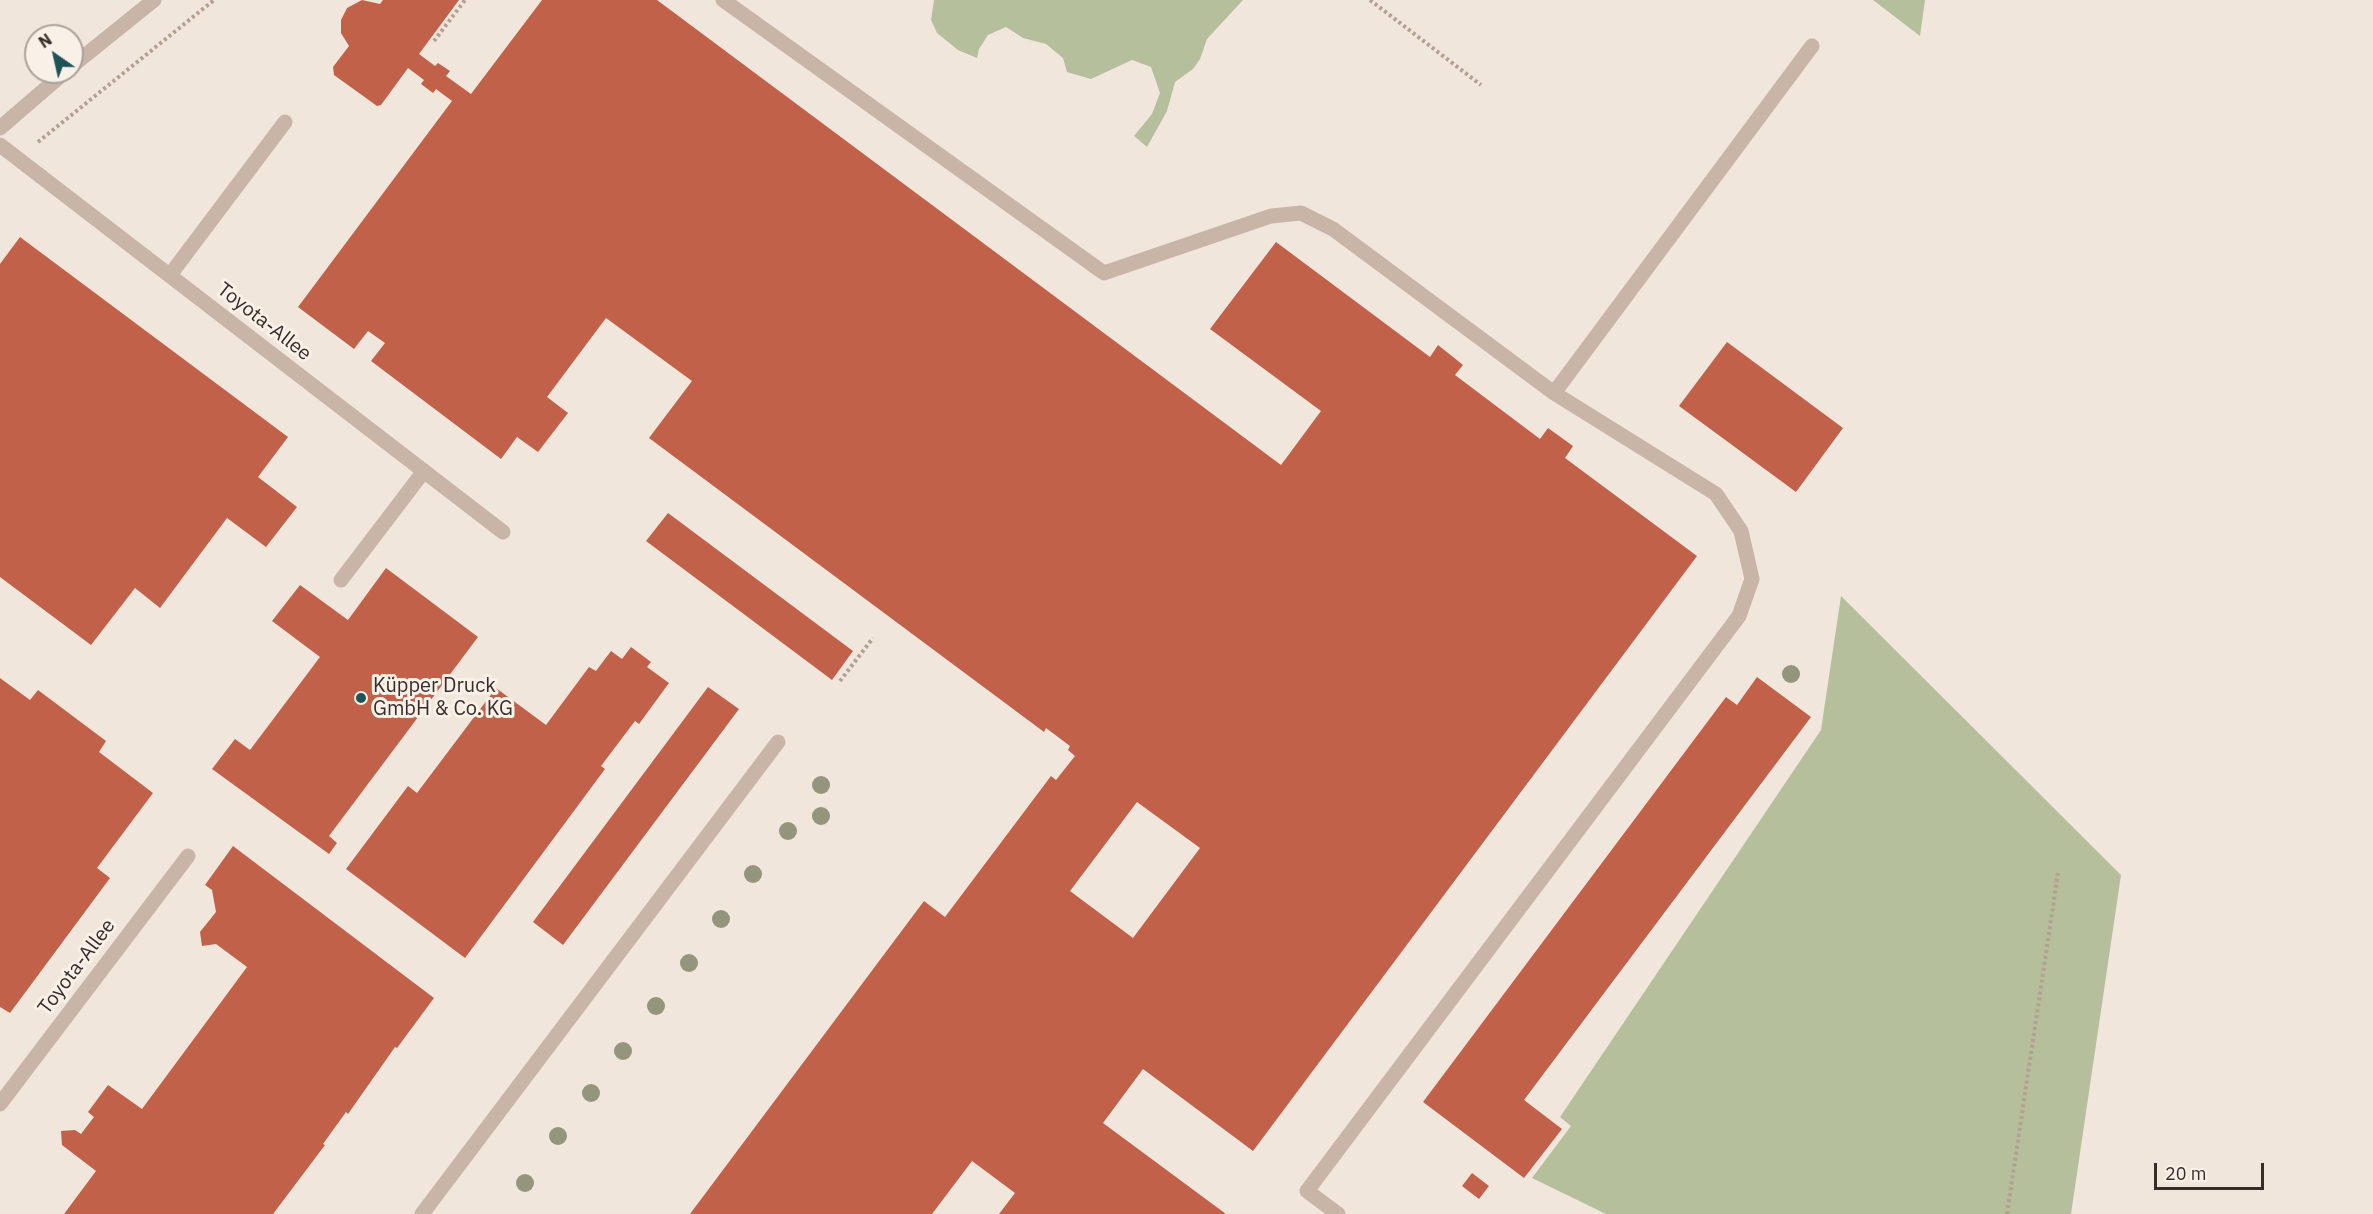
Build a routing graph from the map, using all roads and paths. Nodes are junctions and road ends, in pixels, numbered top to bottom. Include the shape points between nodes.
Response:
1 (154, 0) edge
2 (214, 0) edge
3 (465, 0) edge
4 (723, 0) edge
5 (1370, 0) edge
6 (434, 40) dead end
7 (1812, 46) dead end
8 (84, 56) edge
9 (51, 84) edge
10 (1481, 85) dead end
11 (285, 122) dead end
12 (0, 128) edge
13 (0, 145) edge
14 (17, 158) junction
15 (170, 275) junction
16 (1554, 393) junction
17 (424, 471) junction
18 (503, 532) dead end
19 (341, 580) dead end
20 (873, 638) dead end
21 (840, 681) dead end
22 (778, 742) dead end
23 (188, 856) dead end
24 (2058, 873) dead end
25 (0, 1104) edge
26 (422, 1214) edge
27 (1338, 1214) edge
28 (2007, 1214) edge

1 - 8 street
2 - 14 path
3 - 6 path
4 - 16 street via 1104,273 1271,216 1301,213 1333,229
5 - 10 path
7 - 16 street
9 - 12 street
11 - 15 street
13 - 14 street, Toyota-Allee
14 - 15 street, Toyota-Allee
15 - 17 street, Toyota-Allee
16 - 27 street via 1716,494 1742,531 1752,579 1739,616 1307,1191
17 - 18 street, Toyota-Allee
17 - 19 street
20 - 21 path
22 - 26 street
23 - 25 street, Toyota-Allee
24 - 28 path

